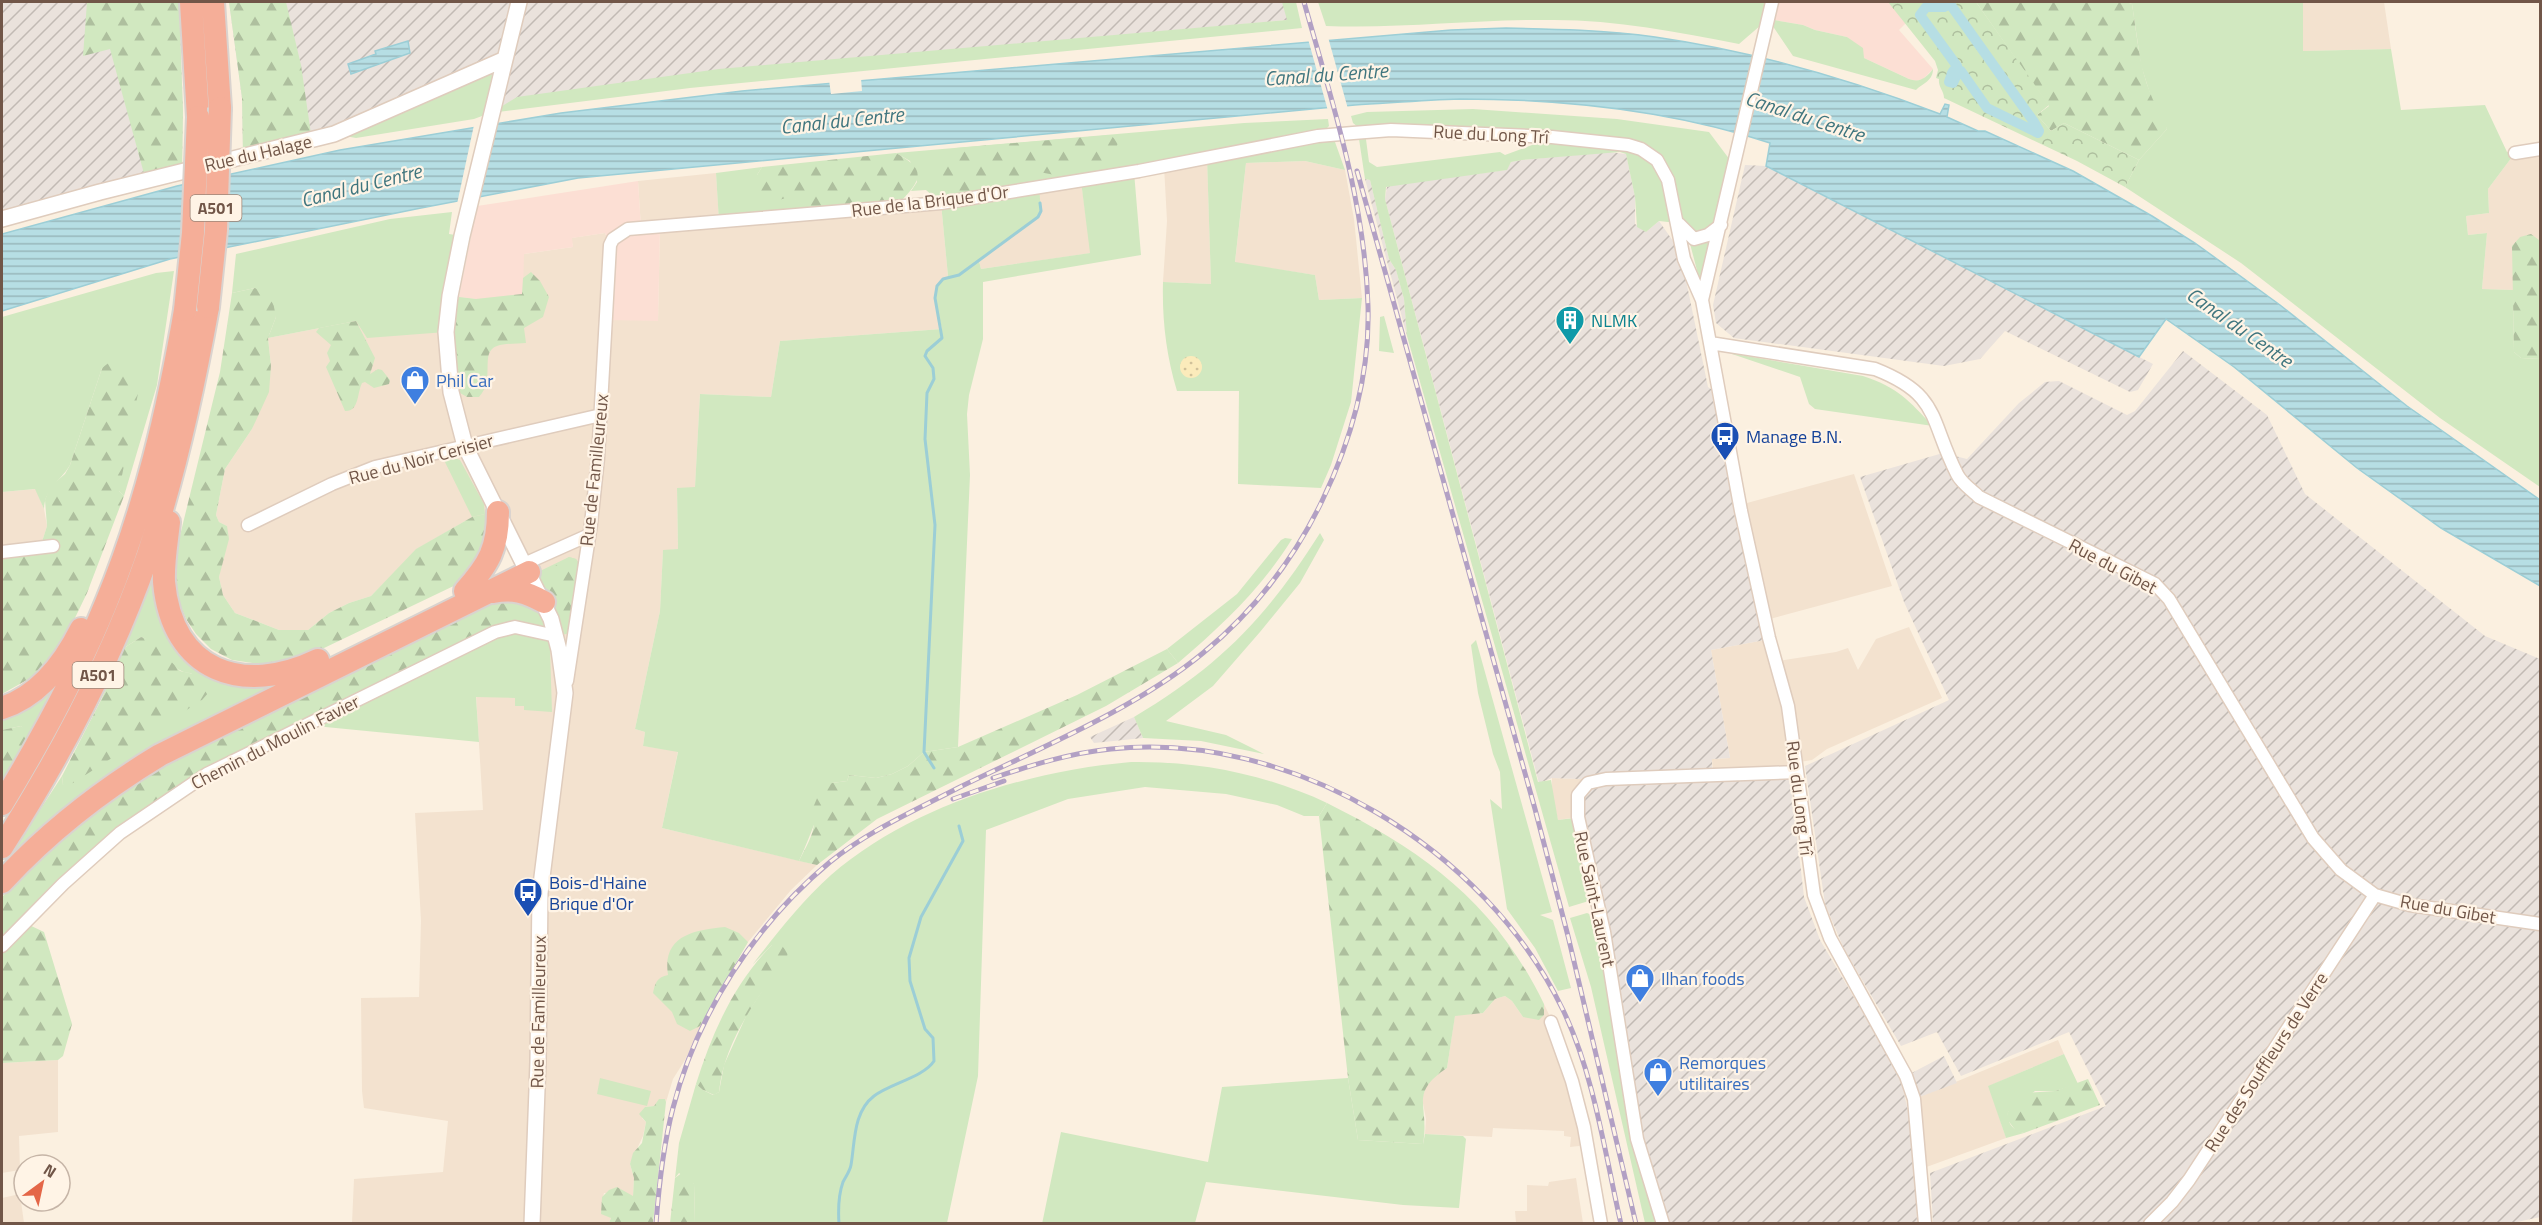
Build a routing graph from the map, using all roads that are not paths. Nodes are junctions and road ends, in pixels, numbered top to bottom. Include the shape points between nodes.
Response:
1 (191, 2) edge
2 (213, 2) edge
3 (519, 2) edge
4 (1772, 2) edge
5 (505, 59) junction
6 (1254, 147) joint
7 (2541, 149) edge
8 (2515, 153) dead end
9 (2, 219) edge
10 (1677, 222) junction
11 (1720, 225) junction
12 (610, 245) joint
13 (1702, 300) junction
14 (1710, 343) junction
15 (601, 415) junction
16 (465, 446) junction
17 (168, 490) junction
18 (498, 512) junction
19 (248, 525) dead end
20 (589, 536) junction
21 (52, 546) dead end
22 (2, 552) edge
23 (526, 568) junction
24 (117, 572) junction
25 (475, 592) junction
26 (544, 602) junction
27 (556, 636) junction
28 (565, 693) junction
29 (2, 708) edge
30 (1797, 772) junction
31 (2, 804) edge
32 (2, 847) edge
33 (2, 882) edge
34 (2375, 895) junction
35 (2541, 924) edge
36 (2, 946) edge
37 (1551, 1022) dead end
38 (532, 1224) edge
39 (1601, 1224) edge
40 (1663, 1224) edge
41 (1925, 1224) edge
42 (2150, 1224) edge

1 - 24 highway, A501, bridge via 198,117 185,310 158,443
2 - 17 highway, A501, bridge via 220,108 216,230 208,307
3 - 5 street, Rue de Familleureux
4 - 11 street
5 - 9 street, Rue du Halage via 334,134
5 - 16 street, Rue de Familleureux via 462,236 446,332 451,392
6 - 10 street, Rue du Long Trî via 1390,130 1552,137 1628,145 1641,148 1663,169
6 - 12 street, Rue de la Brique d'Or via 1134,172 941,203 628,229
7 - 8 street
10 - 11 street via 1694,239 1708,235
10 - 13 street, Rue du Long Trî via 1684,259
11 - 13 street
12 - 15 street, Rue de Familleureux
13 - 14 street, Rue du Long Trî
14 - 30 street, Rue du Long Trî via 1741,510 1788,706
14 - 34 street, Rue du Gibet via 1875,369 1899,378 1930,408 1958,476 1979,497 2155,584 2169,599 2313,838 2341,870
15 - 16 street, Rue du Noir Cerisier
15 - 20 street, Rue de Familleureux
16 - 18 street, Rue de Familleureux
16 - 19 street, Rue du Noir Cerisier via 356,474
17 - 25 highway via 164,581 168,604 188,647 224,673 243,677 294,672
17 - 32 highway, A501 via 107,658 56,759
18 - 23 street, Rue de Familleureux
18 - 25 highway via 496,540
20 - 23 street
20 - 28 street, Rue de Familleureux
21 - 22 street
23 - 25 highway
23 - 26 street, Rue de Familleureux
24 - 29 highway via 96,598 75,640 49,677
24 - 31 highway, A501 via 63,696
25 - 26 highway via 517,590
25 - 33 highway via 160,754 66,820
26 - 27 street, Rue de Familleureux
27 - 28 street, Rue de Familleureux
27 - 36 street, Chemin du Moulin Favier via 515,627 495,632 207,774 120,834
28 - 38 street, Rue de Familleureux via 539,902
30 - 40 street, Rue Saint-Laurent via 1606,779 1588,783 1576,799 1604,932 1637,1139
30 - 41 street, Rue du Long Trî via 1810,876 1820,915 1895,1053 1914,1099
34 - 35 street, Rue du Gibet via 2410,905
34 - 42 street, Rue des Souffleurs de Verre via 2189,1180
37 - 39 street via 1584,1127

